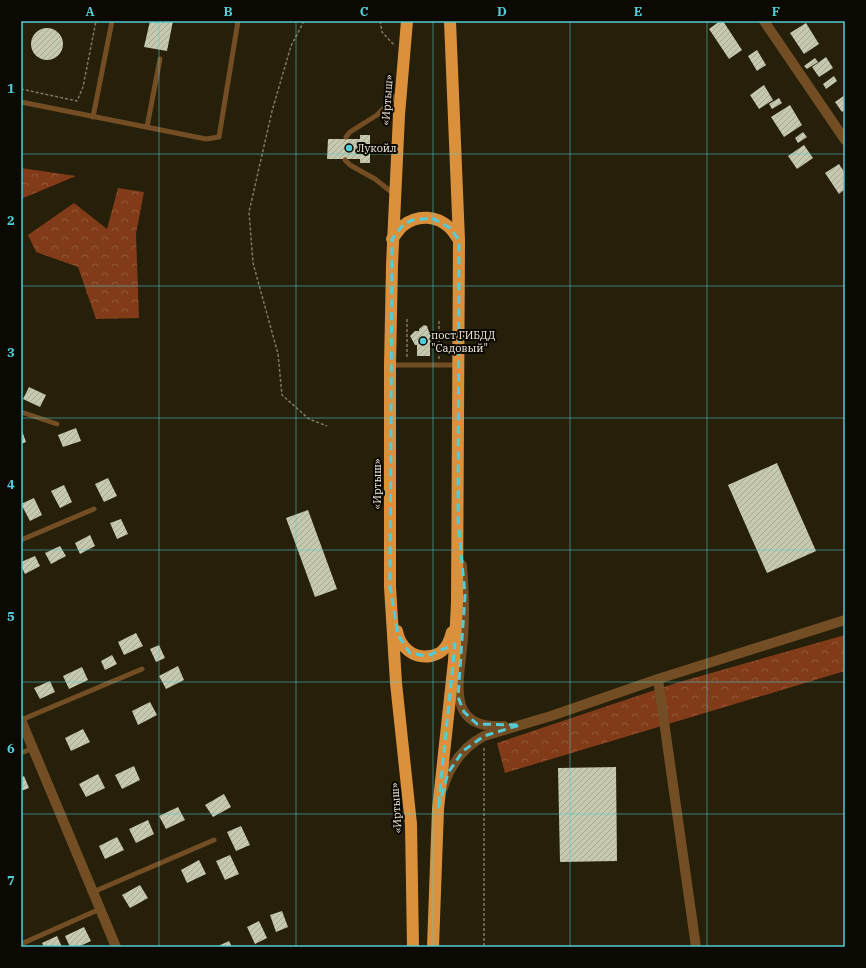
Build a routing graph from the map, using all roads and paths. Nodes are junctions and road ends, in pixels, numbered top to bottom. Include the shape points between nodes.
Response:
1 (96, 21) edge
2 (112, 21) edge
3 (238, 21) edge
4 (304, 21) edge
5 (380, 21) edge
6 (407, 21) edge
7 (450, 21) edge
8 (764, 21) edge
9 (404, 50) junction
10 (160, 59) dead end
11 (21, 89) edge
12 (401, 90) junction
13 (21, 102) edge
14 (93, 117) junction
15 (147, 127) junction
16 (346, 137) dead end
17 (845, 140) edge
18 (345, 160) dead end
19 (394, 194) junction
20 (392, 239) junction
21 (459, 240) junction
22 (407, 319) dead end
23 (440, 319) dead end
24 (390, 365) junction
25 (407, 365) junction
26 (458, 365) junction
27 (439, 366) junction
28 (21, 412) edge
29 (57, 424) dead end
30 (327, 426) dead end
31 (94, 509) dead end
32 (458, 520) junction
33 (21, 540) edge
34 (457, 603) junction
35 (391, 605) junction
36 (845, 620) edge
37 (142, 669) dead end
38 (658, 679) junction
39 (21, 720) edge
40 (520, 725) junction
41 (484, 736) junction
42 (33, 748) junction
43 (21, 753) edge
44 (438, 809) junction
45 (214, 840) dead end
46 (93, 892) junction
47 (100, 909) junction
48 (21, 944) edge
49 (116, 947) edge
50 (414, 947) edge
51 (433, 947) edge
52 (484, 947) edge
53 (696, 947) edge

1 - 11 path via 83,87 77,101
2 - 14 lane
3 - 15 lane via 219,137 206,139
4 - 30 path via 291,46 272,111 249,212 253,263 278,354 282,395 309,419
5 - 9 path via 382,32 394,46
6 - 9 highway, «Иртыш»
7 - 21 highway
8 - 17 street
9 - 12 highway, «Иртыш»
10 - 15 lane
12 - 16 lane via 377,115
12 - 19 highway, «Иртыш»
13 - 14 lane
14 - 15 lane
18 - 19 lane
19 - 20 highway, «Иртыш»
20 - 21 highway via 403,225 412,220 432,218 450,228
20 - 24 highway, «Иртыш»
21 - 26 highway
22 - 25 path
23 - 27 path
24 - 25 lane
24 - 35 highway, «Иртыш»
25 - 27 lane
26 - 27 lane
26 - 32 highway
28 - 29 lane
31 - 33 lane
32 - 34 highway
32 - 40 street via 465,595 458,687 460,704 470,719 477,724
34 - 35 highway via 448,643 444,650 427,656 410,653 403,646
34 - 44 highway via 454,661
35 - 50 highway, «Иртыш» via 396,683 411,824
36 - 38 street
37 - 39 lane
38 - 40 street
38 - 53 street
39 - 42 street
40 - 41 street
41 - 44 street via 474,741 454,763 443,787
41 - 52 path
42 - 43 lane
42 - 46 street
44 - 51 highway
45 - 46 lane
46 - 47 street
47 - 48 lane
47 - 49 street

